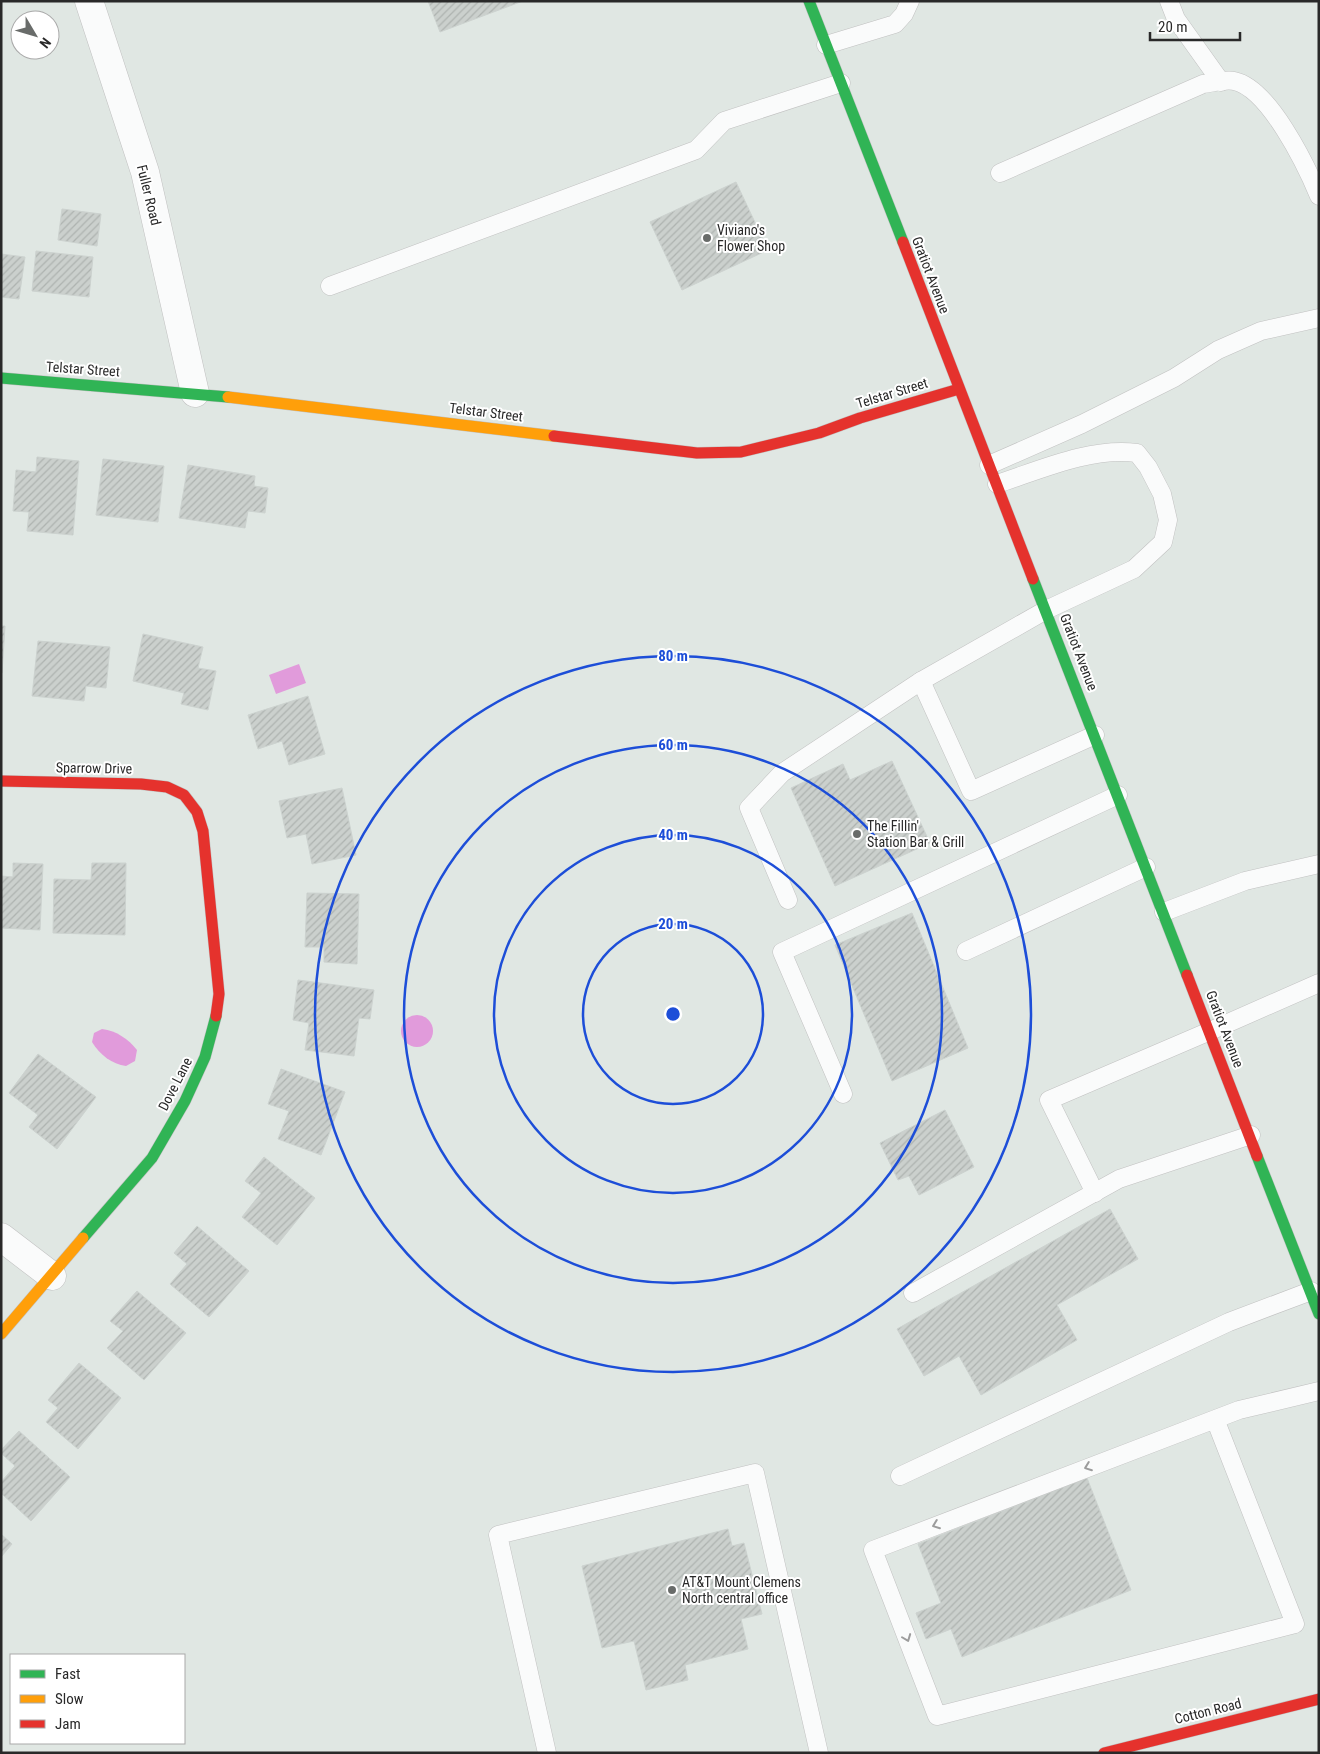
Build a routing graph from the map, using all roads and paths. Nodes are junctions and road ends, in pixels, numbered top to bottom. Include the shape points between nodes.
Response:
1 (89, 1) edge
2 (809, 1) edge
3 (910, 1) edge
4 (1169, 1) edge
5 (826, 45) junction
6 (1220, 82) junction
7 (841, 83) junction
8 (1000, 173) dead end
9 (1319, 196) edge
10 (330, 286) dead end
11 (1319, 318) edge
12 (1, 378) edge
13 (959, 389) junction
14 (195, 392) junction
15 (989, 465) junction
16 (997, 484) junction
17 (1046, 610) junction
18 (920, 681) junction
19 (1095, 735) junction
20 (1, 781) edge
21 (184, 795) joint
22 (1118, 795) junction
23 (1319, 864) edge
24 (1146, 867) junction
25 (788, 900) dead end
26 (1164, 912) junction
27 (966, 950) dead end
28 (1319, 983) edge
29 (1210, 1032) junction
30 (843, 1094) dead end
31 (1251, 1136) junction
32 (1095, 1193) junction
33 (1, 1237) edge
34 (52, 1276) junction
35 (1312, 1283) edge
36 (913, 1293) dead end
37 (1319, 1314) edge
38 (1, 1334) edge
39 (1319, 1391) edge
40 (1215, 1419) junction
41 (900, 1476) dead end
42 (1319, 1699) edge
43 (547, 1753) edge
44 (819, 1753) edge
45 (1104, 1753) edge

1 - 14 street, Fuller Road via 145,172
2 - 5 street, Gratiot Avenue
3 - 5 lane via 895,24
4 - 6 lane via 1176,19
5 - 7 street, Gratiot Avenue
6 - 8 lane via 1203,84
6 - 9 lane via 1233,81 1252,89 1278,118
7 - 10 lane via 724,121 696,150
7 - 13 street, Gratiot Avenue
11 - 15 lane via 1261,331 1226,346 1174,378
12 - 14 street, Telstar Street
13 - 14 street, Telstar Street via 774,444 741,452 696,453
13 - 15 street, Gratiot Avenue
15 - 16 street, Gratiot Avenue
16 - 17 street, Gratiot Avenue
16 - 17 lane via 1085,456 1119,451 1136,453 1148,467 1162,494 1168,520 1163,542 1134,569
17 - 18 lane
17 - 19 street, Gratiot Avenue
18 - 19 lane via 970,791
18 - 25 lane via 782,773 749,808
19 - 22 street, Gratiot Avenue
20 - 21 street, Sparrow Drive via 141,784 167,787
21 - 34 street, Dove Lane via 198,812 203,831 219,994 213,1029 205,1057 185,1102 152,1158
22 - 24 street, Gratiot Avenue
22 - 30 lane via 782,952
23 - 26 lane via 1245,881
24 - 26 street, Gratiot Avenue
24 - 27 lane
26 - 29 street, Gratiot Avenue
28 - 29 lane
29 - 31 street, Gratiot Avenue
29 - 32 lane via 1049,1100
31 - 32 lane via 1119,1180
31 - 35 street, Gratiot Avenue
32 - 36 lane
33 - 34 street
34 - 38 street, Dove Lane
35 - 37 street, Gratiot Avenue
35 - 41 lane
39 - 40 lane
40 -> 40 lane via 872,1550 937,1716 1295,1624
42 - 45 street, Cotton Road
43 - 44 lane via 498,1535 755,1473

